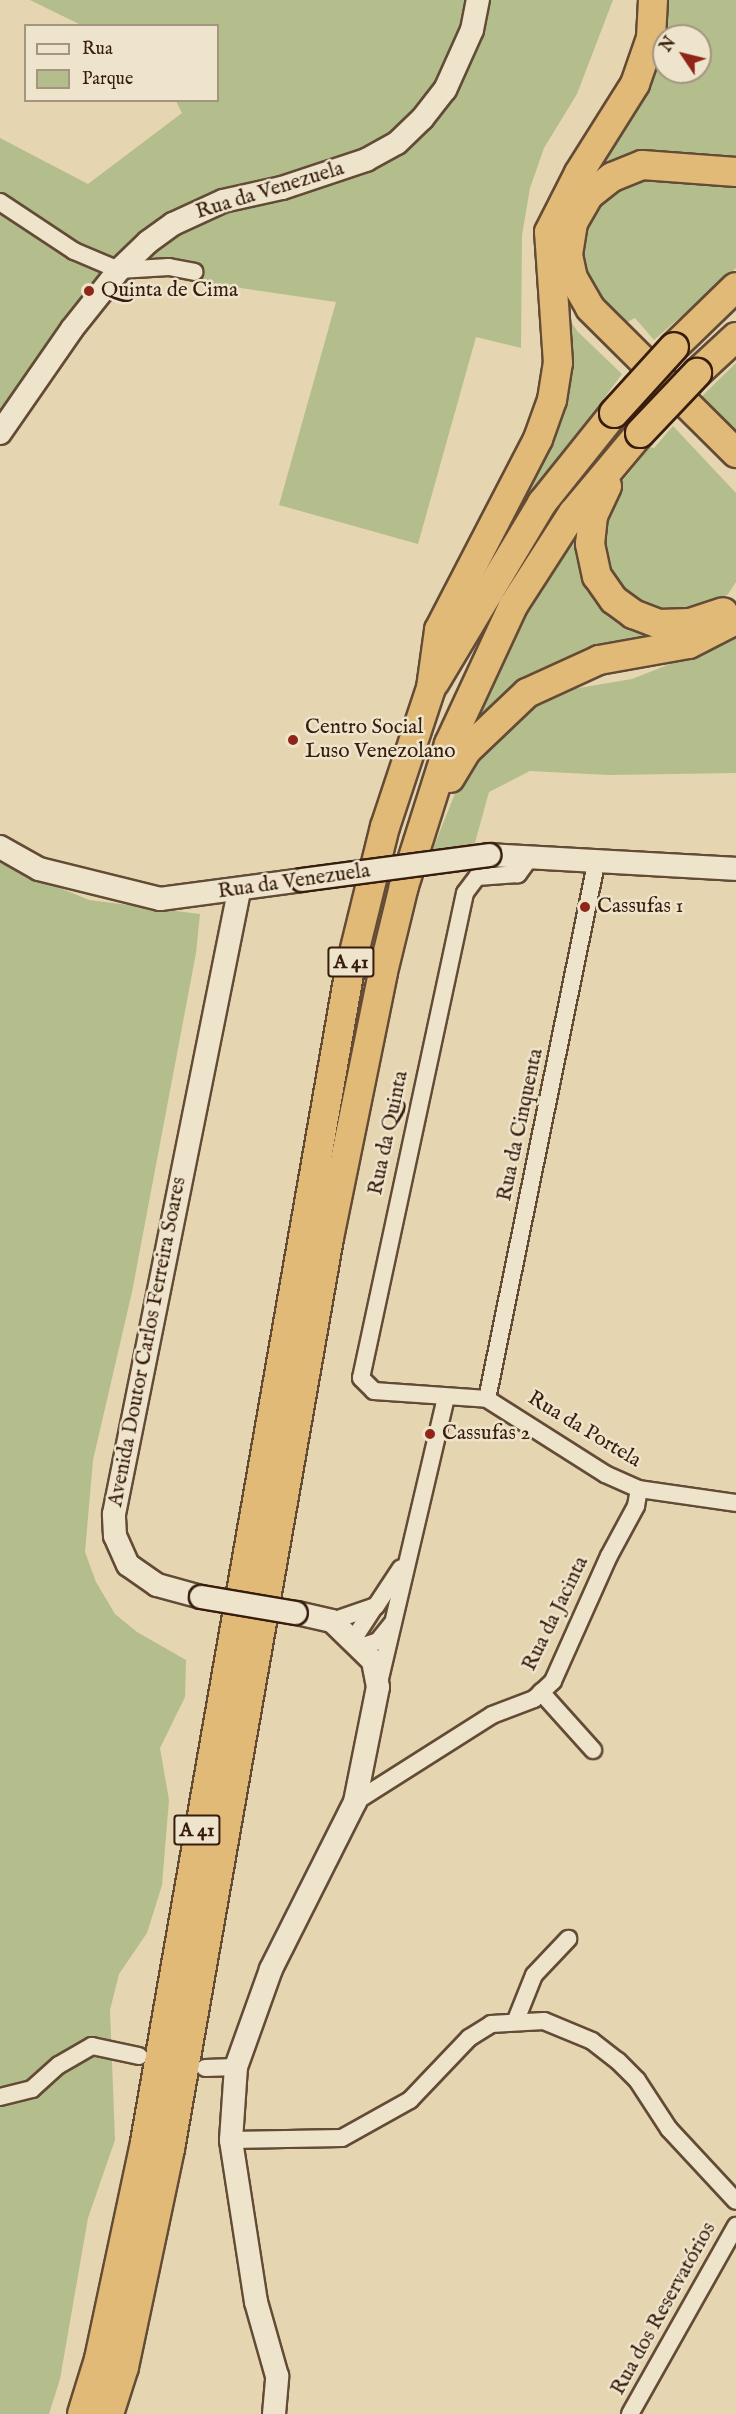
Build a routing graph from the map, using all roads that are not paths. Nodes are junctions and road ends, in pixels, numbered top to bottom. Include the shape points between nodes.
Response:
1 (478, 0) edge
2 (653, 0) edge
3 (736, 172) edge
4 (0, 202) edge
5 (560, 209) junction
6 (119, 270) junction
7 (195, 272) dead end
8 (736, 287) edge
9 (736, 337) edge
10 (0, 433) edge
11 (736, 453) edge
12 (616, 459) junction
13 (736, 473) edge
14 (736, 601) edge
15 (736, 620) edge
16 (431, 688) junction
17 (426, 816) junction
18 (0, 847) edge
19 (532, 855) junction
20 (597, 860) junction
21 (736, 869) edge
22 (239, 891) junction
23 (446, 1398) junction
24 (487, 1399) junction
25 (639, 1489) junction
26 (736, 1503) edge
27 (405, 1562) junction
28 (375, 1606) junction
29 (332, 1621) junction
30 (394, 1622) junction
31 (356, 1644) junction
32 (378, 1687) junction
33 (542, 1692) junction
34 (593, 1750) dead end
35 (355, 1802) junction
36 (568, 1939) dead end
37 (516, 2020) junction
38 (139, 2056) dead end
39 (236, 2067) junction
40 (205, 2068) dead end
41 (0, 2097) edge
42 (231, 2140) junction
43 (736, 2201) edge
44 (736, 2226) edge
45 (82, 2414) edge
46 (109, 2414) edge
47 (274, 2414) edge
48 (630, 2414) edge

1 - 6 street, Rua da Venezuela via 472,30 445,90 397,143 366,160 200,210 148,242
2 - 5 highway via 651,38 635,84
3 - 11 highway via 642,165 612,177 589,195 573,223 568,255 573,278 590,309
4 - 6 street via 74,251
5 - 13 highway via 556,257 561,282 580,317
5 - 16 highway via 549,232 558,363 552,400 538,439 439,630
6 - 7 street via 169,267
6 - 10 street, Rua da Venezuela via 38,374
8 - 16 highway, A 41, bridge via 614,413 523,532
9 - 12 highway, A 41, bridge via 696,373
12 - 14 highway via 593,516 590,543 597,576 614,600 633,614 659,624 690,623 717,616
12 - 17 highway, A 41 via 559,532 513,606 459,720
15 - 17 highway via 689,644 599,660 527,693 466,751
16 - 45 highway, A 41 via 385,827 350,969 145,2142 99,2359
17 - 46 highway, A 41 via 383,972 331,1227 170,2149 124,2367
18 - 22 street, Rua da Venezuela via 39,869 134,896 160,899
19 - 20 street, Rua da Venezuela
19 - 22 street, Rua da Venezuela, bridge via 489,855
19 - 23 street, Rua da Quinta via 518,874 477,877 465,893 363,1358 361,1378 374,1391
20 - 21 street, Rua da Venezuela
20 - 24 street, Rua da Cinquenta
22 - 29 street, Avenida Doutor Carlos Ferreira Soares, bridge via 114,1514 120,1553 140,1577 201,1597
23 - 24 street
23 - 27 street
24 - 25 street, Rua da Portela via 605,1474
25 - 26 street, Rua da Portela
25 - 33 street, Rua da Jacinta via 636,1506 553,1681
27 - 28 street
27 - 30 street
28 - 29 street
28 - 31 street
29 - 31 street, Avenida Doutor Carlos Ferreira Soares
30 - 31 street via 378,1641
30 - 32 street
31 - 32 street, Avenida Doutor Carlos Ferreira Soares via 373,1661
32 - 35 street, Avenida Doutor Carlos Ferreira Soares
33 - 34 street
33 - 35 street, Rua da Jacinta via 534,1699 492,1715
35 - 39 street, Avenida Doutor Carlos Ferreira Soares via 271,1969
36 - 37 street via 534,1975
37 - 42 street via 491,2024 469,2038 410,2100 342,2138
37 - 43 street via 562,2026 592,2041 618,2061 637,2080 669,2129
38 - 41 street via 92,2046 59,2065 32,2089
39 - 40 street
39 - 42 street, Avenida Doutor Carlos Ferreira Soares
42 - 47 street, Avenida Doutor Carlos Ferreira Soares via 256,2302 276,2376
44 - 48 street, Rua dos Reservatórios

